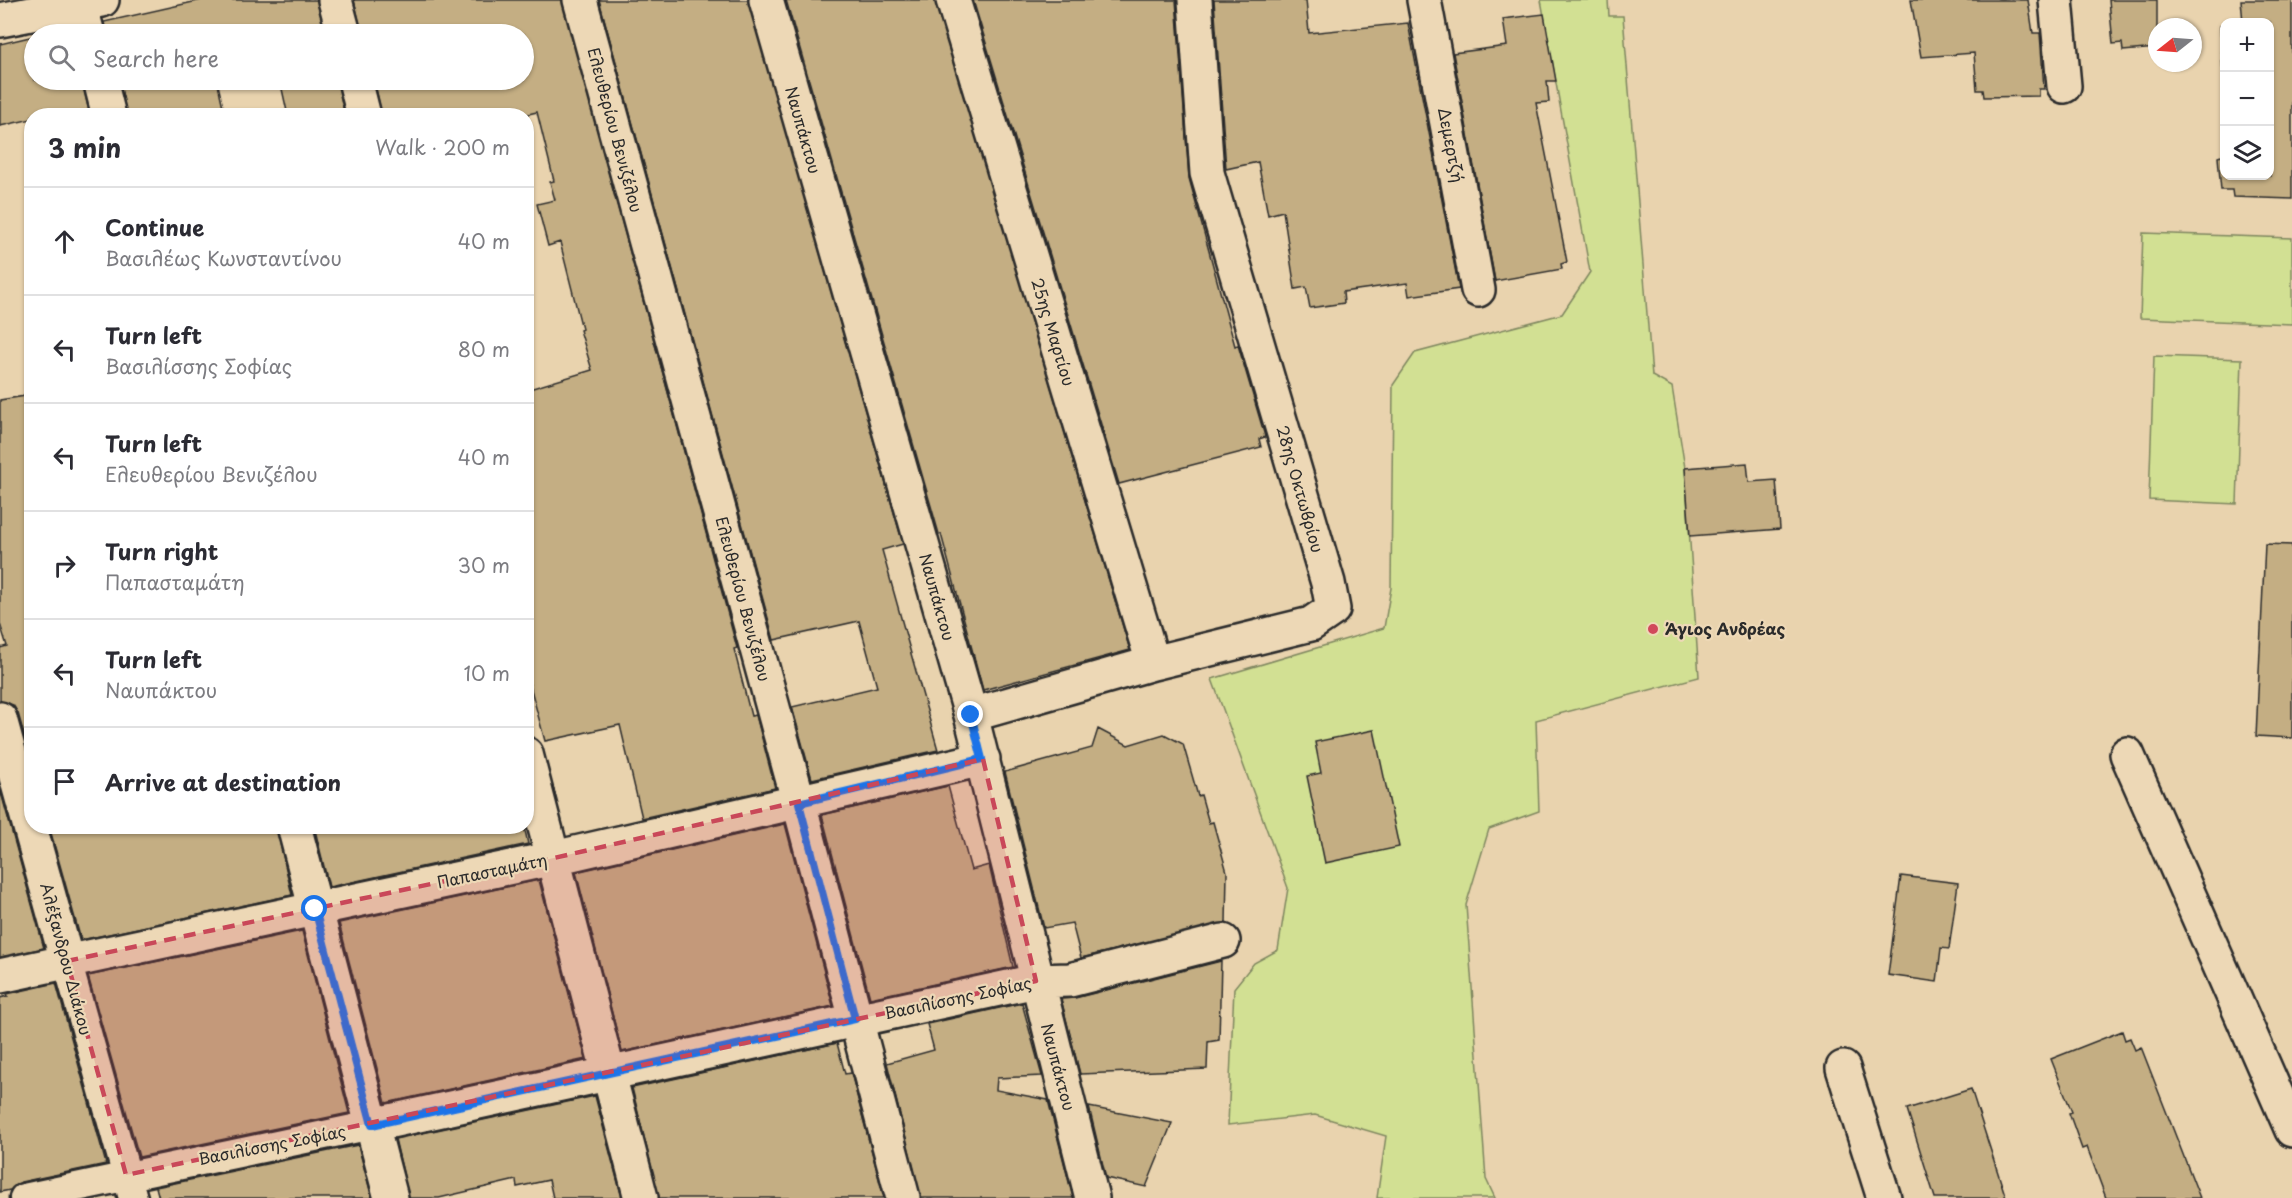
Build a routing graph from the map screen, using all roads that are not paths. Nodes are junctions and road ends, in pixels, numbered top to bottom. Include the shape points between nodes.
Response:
1 (335, 0) edge
2 (580, 0) edge
3 (766, 0) edge
4 (953, 0) edge
5 (1195, 0) edge
6 (1424, 0) edge
7 (2056, 0) edge
8 (87, 10) edge
9 (0, 20) edge
10 (341, 24) edge
11 (2064, 86) dead end
12 (102, 90) edge
13 (358, 90) edge
14 (107, 108) edge
15 (362, 108) edge
16 (1478, 290) dead end
17 (1153, 663) junction
18 (971, 715) junction
19 (0, 719) edge
20 (2127, 754) dead end
21 (982, 759) junction
22 (534, 784) edge
23 (799, 803) junction
24 (24, 806) edge
25 (32, 834) edge
26 (296, 834) edge
27 (554, 858) junction
28 (315, 909) junction
29 (1223, 941) dead end
30 (67, 961) junction
31 (0, 976) edge
32 (1036, 981) junction
33 (855, 1019) junction
34 (1843, 1068) dead end
35 (609, 1072) junction
36 (372, 1125) junction
37 (2292, 1130) edge
38 (130, 1186) edge
39 (24, 1198) edge
40 (391, 1198) edge
41 (642, 1198) edge
42 (903, 1198) edge
43 (1092, 1198) edge
44 (1884, 1198) edge

1 - 10 street
2 - 23 street, Ελευθερίου Βενιζέλου
3 - 18 street, Ναυπάκτου
4 - 17 street, 25ης Μαρτίου
5 - 17 street, 28ης Οκτωβρίου via 1207,173 1333,609 1311,624
6 - 16 street, Δεμερτζή
7 - 11 street
8 - 9 street
12 - 14 street
13 - 15 street
17 - 18 street, 28ης Οκτωβρίου
18 - 21 street, Ναυπάκτου
19 - 24 street, Αλέξανδρου Διάκου
20 - 37 street
21 - 23 street, Παπασταμάτη
21 - 32 street, Ναυπάκτου
22 - 27 street
23 - 27 street, Παπασταμάτη
23 - 33 street, Ελευθερίου Βενιζέλου
25 - 30 street, Αλέξανδρου Διάκου
26 - 28 street
27 - 28 street, Παπασταμάτη
27 - 35 street
28 - 30 street, Παπασταμάτη
28 - 36 street
29 - 32 street, Βασιλίσσης Σοφίας via 1070,980
30 - 31 street, Παπασταμάτη
30 - 38 street, Αλέξανδρου Διάκου
32 - 33 street, Βασιλίσσης Σοφίας
32 - 43 street, Ναυπάκτου
33 - 35 street, Βασιλίσσης Σοφίας
33 - 42 street, Ελευθερίου Βενιζέλου
34 - 44 street
35 - 36 street, Βασιλίσσης Σοφίας
35 - 41 street
36 - 38 street, Βασιλίσσης Σοφίας
36 - 40 street
38 - 39 street, Βασιλίσσης Σοφίας

